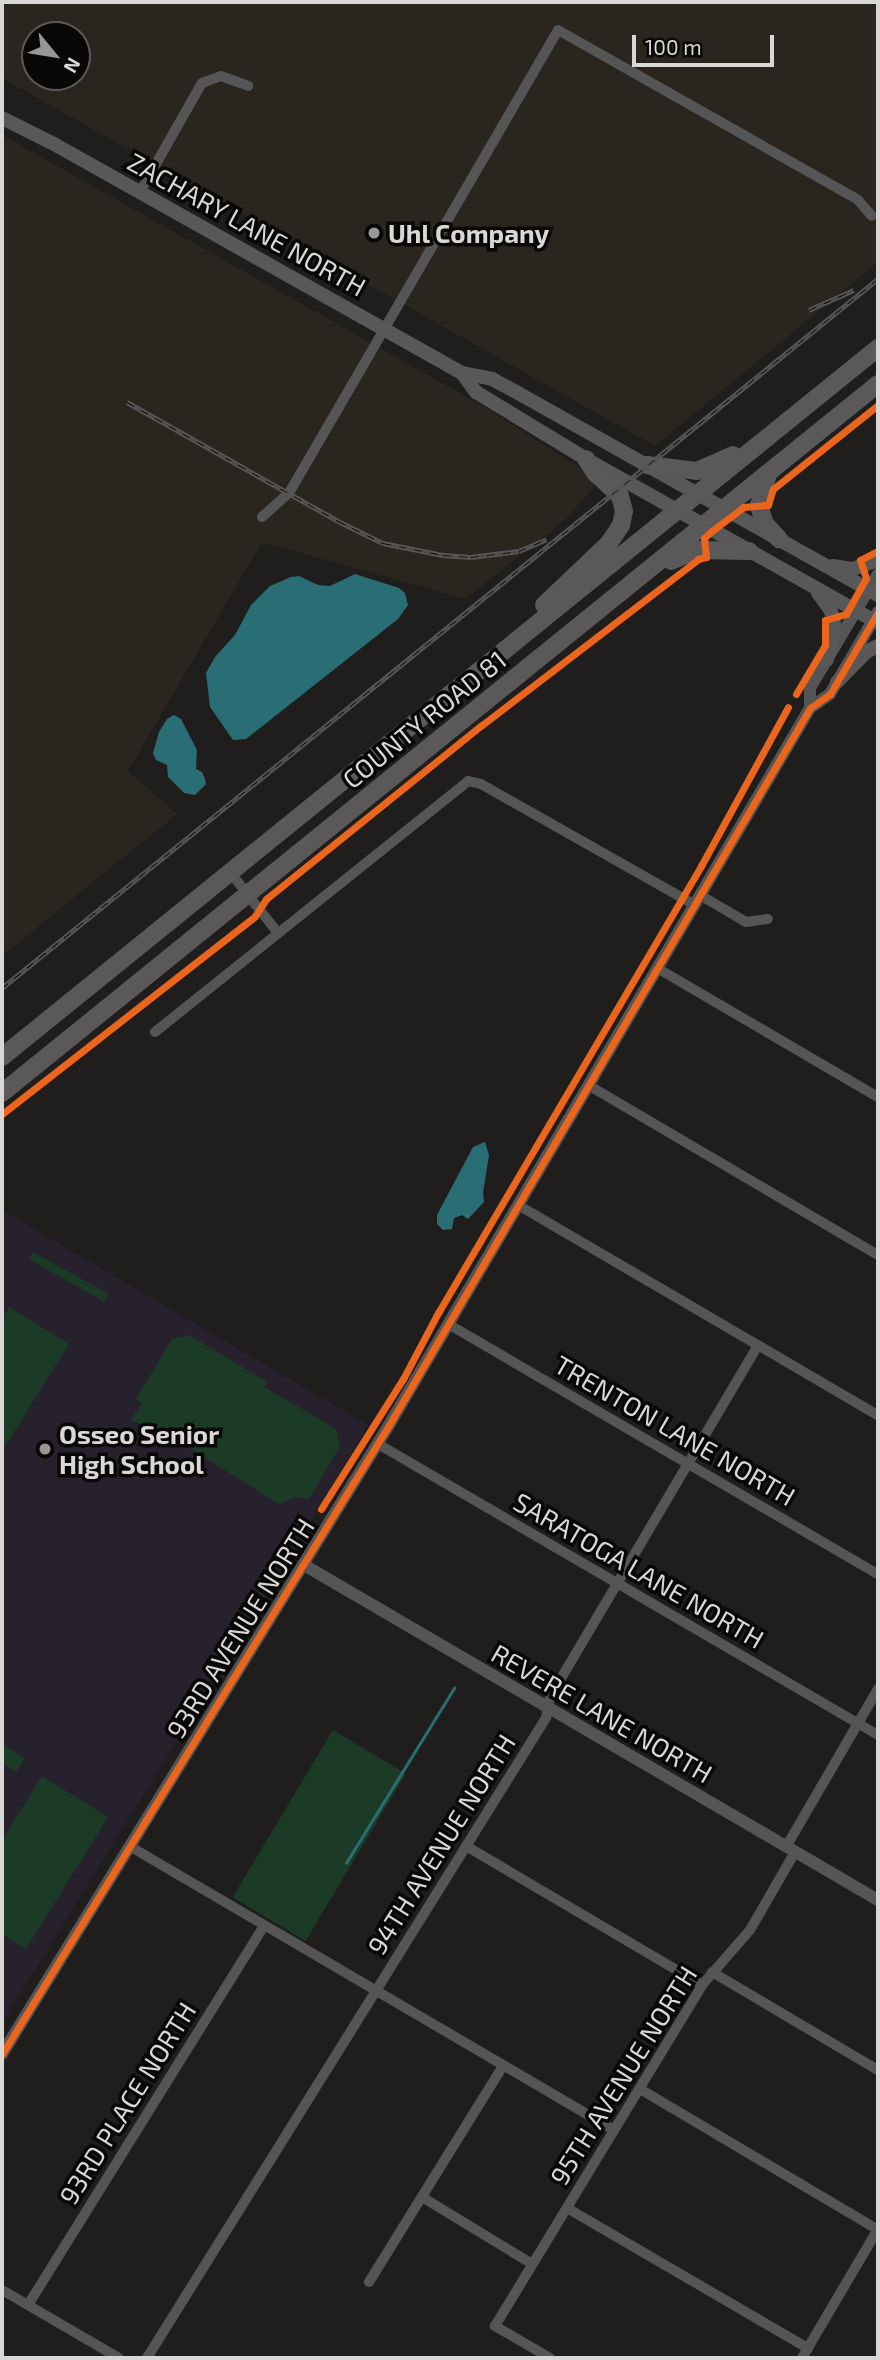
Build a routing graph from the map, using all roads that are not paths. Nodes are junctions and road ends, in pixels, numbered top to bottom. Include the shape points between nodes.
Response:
1 (248, 86) dead end
2 (4, 114) edge
3 (140, 192) junction
4 (872, 216) dead end
5 (384, 329) junction
6 (878, 348) edge
7 (462, 373) junction
8 (878, 384) edge
9 (803, 408) junction
10 (586, 459) junction
11 (647, 465) junction
12 (768, 473) junction
13 (697, 495) junction
14 (724, 509) junction
15 (677, 511) junction
16 (261, 517) dead end
17 (704, 525) junction
18 (779, 539) junction
19 (749, 551) junction
20 (878, 561) edge
21 (820, 562) junction
22 (878, 574) edge
23 (809, 584) junction
24 (874, 593) edge
25 (857, 611) junction
26 (877, 619) edge
27 (580, 627) junction
28 (878, 646) edge
29 (827, 660) junction
30 (481, 669) junction
31 (837, 682) junction
32 (810, 708) junction
33 (230, 872) junction
34 (247, 894) junction
35 (697, 900) junction
36 (768, 919) dead end
37 (278, 933) junction
38 (657, 968) junction
39 (155, 1032) dead end
40 (2, 1057) edge
41 (588, 1085) junction
42 (2, 1093) edge
43 (878, 1097) edge
44 (518, 1205) junction
45 (878, 1255) edge
46 (448, 1324) junction
47 (758, 1345) junction
48 (878, 1415) edge
49 (378, 1444) junction
50 (689, 1464) junction
51 (304, 1565) junction
52 (878, 1574) edge
53 (617, 1584) junction
54 (878, 1689) edge
55 (548, 1707) junction
56 (858, 1723) junction
57 (878, 1735) edge
58 (466, 1846) junction
59 (131, 1847) junction
60 (790, 1850) junction
61 (878, 1900) edge
62 (264, 1926) junction
63 (712, 1972) junction
64 (702, 1985) junction
65 (376, 1991) junction
66 (2, 2054) edge
67 (503, 2066) junction
68 (878, 2070) edge
69 (640, 2089) junction
70 (614, 2130) junction
71 (422, 2197) junction
72 (567, 2208) junction
73 (878, 2229) edge
74 (532, 2264) junction
75 (369, 2282) dead end
76 (2, 2290) edge
77 (28, 2305) junction
78 (805, 2353) edge
79 (120, 2358) edge
80 (148, 2358) edge
81 (550, 2358) edge

1 - 3 street via 221,76 202,83
2 - 3 main road, ZACHARY LANE NORTH
3 - 5 main road, ZACHARY LANE NORTH
4 - 5 street via 858,200 558,30
5 - 7 main road, ZACHARY LANE NORTH
5 - 16 street via 289,493
6 - 9 highway, COUNTY ROAD 81
7 - 10 main road, ZACHARY LANE NORTH via 476,392
7 - 11 main road, ZACHARY LANE NORTH via 492,379
8 - 12 highway, COUNTY ROAD 81
9 - 11 highway via 711,467 685,471
9 - 13 highway, COUNTY ROAD 81
10 - 15 main road, ZACHARY LANE NORTH
10 - 30 highway via 620,496 624,512 617,533
11 - 13 main road, ZACHARY LANE NORTH
12 - 14 highway, COUNTY ROAD 81
12 - 18 highway via 759,506 765,524
13 - 14 main road, ZACHARY LANE NORTH
13 - 15 highway, COUNTY ROAD 81
14 - 17 highway, COUNTY ROAD 81
14 - 18 main road, ZACHARY LANE NORTH
15 - 17 main road, ZACHARY LANE NORTH
15 - 30 highway, COUNTY ROAD 81
17 - 19 main road, ZACHARY LANE NORTH
17 - 27 highway, COUNTY ROAD 81
18 - 21 main road, ZACHARY LANE NORTH
19 - 23 main road, ZACHARY LANE NORTH
19 - 27 highway via 688,553
20 - 21 main road via 853,569
21 - 24 main road, ZACHARY LANE NORTH
22 - 24 street, 93RD AVENUE NORTH
23 - 25 main road, ZACHARY LANE NORTH
23 - 29 main road via 834,617 835,637
24 - 25 street, 93RD AVENUE NORTH
25 - 26 main road, ZACHARY LANE NORTH
25 - 29 street, 93RD AVENUE NORTH
26 - 31 street, 93RD AVENUE NORTH
27 - 34 highway, COUNTY ROAD 81
28 - 31 main road
29 - 32 street, 93RD AVENUE NORTH via 810,688
30 - 33 highway, COUNTY ROAD 81
31 - 32 street, 93RD AVENUE NORTH via 830,694
32 - 35 street, 93RD AVENUE NORTH
33 - 34 street
33 - 40 highway, COUNTY ROAD 81
34 - 37 street
34 - 42 highway, COUNTY ROAD 81
35 - 36 street via 746,922
35 - 37 street via 468,781
35 - 38 street, 93RD AVENUE NORTH
37 - 39 street
38 - 41 street, 93RD AVENUE NORTH
38 - 43 street
41 - 44 street, 93RD AVENUE NORTH
41 - 45 street
44 - 46 street, 93RD AVENUE NORTH
44 - 47 street
46 - 49 street, 93RD AVENUE NORTH
46 - 50 street, TRENTON LANE NORTH
47 - 48 street
47 - 50 street, 94TH AVENUE NORTH
49 - 51 street, 93RD AVENUE NORTH
49 - 53 street, SARATOGA LANE NORTH
50 - 52 street, TRENTON LANE NORTH
50 - 53 street, 94TH AVENUE NORTH
51 - 55 street, REVERE LANE NORTH
51 - 59 street, 93RD AVENUE NORTH
53 - 55 street, 94TH AVENUE NORTH via 550,1696
53 - 56 street, SARATOGA LANE NORTH
54 - 56 street, 95TH AVENUE NORTH
55 - 58 street, 94TH AVENUE NORTH via 546,1718
55 - 60 street, REVERE LANE NORTH
56 - 57 street, SARATOGA LANE NORTH
56 - 60 street, 95TH AVENUE NORTH
58 - 64 street
58 - 65 street, 94TH AVENUE NORTH
59 - 62 street
59 - 66 street, 93RD AVENUE NORTH
60 - 61 street, REVERE LANE NORTH
60 - 63 street, 95TH AVENUE NORTH via 750,1930
62 - 65 street
62 - 77 street, 93RD PLACE NORTH
63 - 64 street, 95TH AVENUE NORTH
63 - 68 street
64 - 69 street, 95TH AVENUE NORTH
65 - 67 street
65 - 80 street, 94TH AVENUE NORTH
67 - 70 street
67 - 71 street
69 - 70 street, 95TH AVENUE NORTH
69 - 73 street
70 - 72 street, 95TH AVENUE NORTH
71 - 74 street
71 - 75 street
72 - 74 street, 95TH AVENUE NORTH
72 - 78 street
73 - 78 street
74 - 81 street, 95TH AVENUE NORTH via 495,2326
76 - 77 street
77 - 79 street

